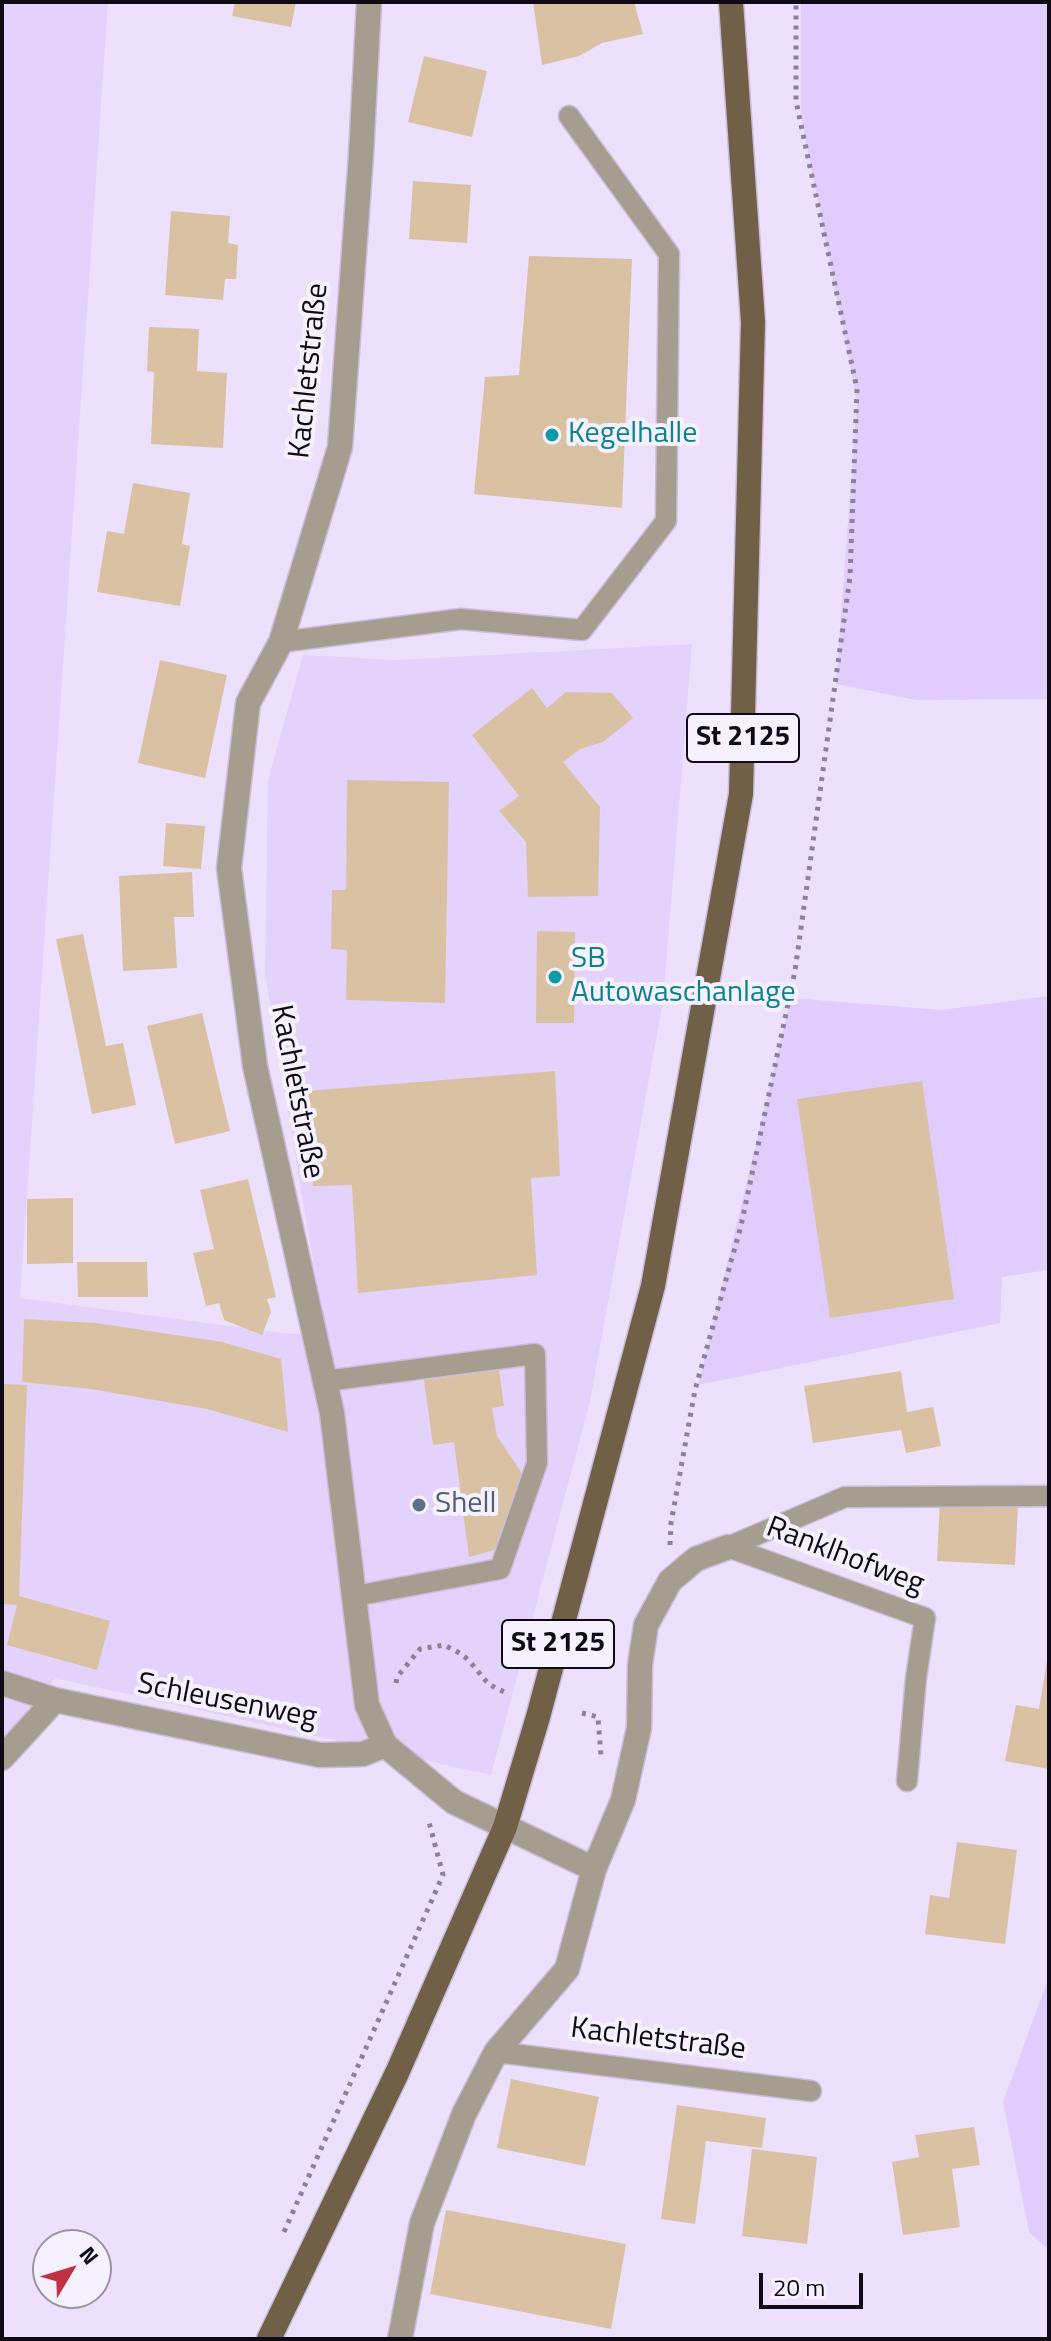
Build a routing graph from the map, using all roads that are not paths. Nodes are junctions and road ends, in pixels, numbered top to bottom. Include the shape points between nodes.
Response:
1 (369, 2) edge
2 (731, 2) edge
3 (569, 116) dead end
4 (281, 642) junction
5 (325, 1381) junction
6 (1049, 1496) edge
7 (728, 1547) junction
8 (355, 1596) junction
9 (2, 1683) edge
10 (55, 1700) junction
11 (385, 1745) junction
12 (2, 1758) edge
13 (907, 1781) dead end
14 (505, 1827) junction
15 (594, 1869) junction
16 (496, 2052) junction
17 (811, 2091) dead end
18 (269, 2339) edge
19 (400, 2339) edge

1 - 4 street, Kachletstraße via 340,447
2 - 14 main road, St 2125 via 753,322 741,794 653,1286
3 - 4 lane via 669,254 666,521 582,630 461,619
4 - 5 street, Kachletstraße via 248,703 229,868 255,1066
5 - 8 street, Kachletstraße
5 - 8 lane via 535,1354 537,1463 500,1569
6 - 7 lane, Ranklhofweg via 845,1497
7 - 13 lane, Ranklhofweg via 925,1618
7 - 15 street, Ranklhofweg via 696,1559 670,1581 646,1625 639,1728 623,1800
8 - 11 street, Kachletstraße via 367,1705
9 - 10 street, Schleusenweg
10 - 11 street, Schleusenweg via 320,1755 363,1754
10 - 12 street
11 - 14 street, Kachletstraße via 454,1802
14 - 15 street, Kachletstraße
14 - 18 main road, St 2125 via 397,2073
15 - 16 street, Kachletstraße via 567,1969
16 - 17 lane, Kachletstraße
16 - 19 street, Kachletstraße via 464,2114 422,2223

